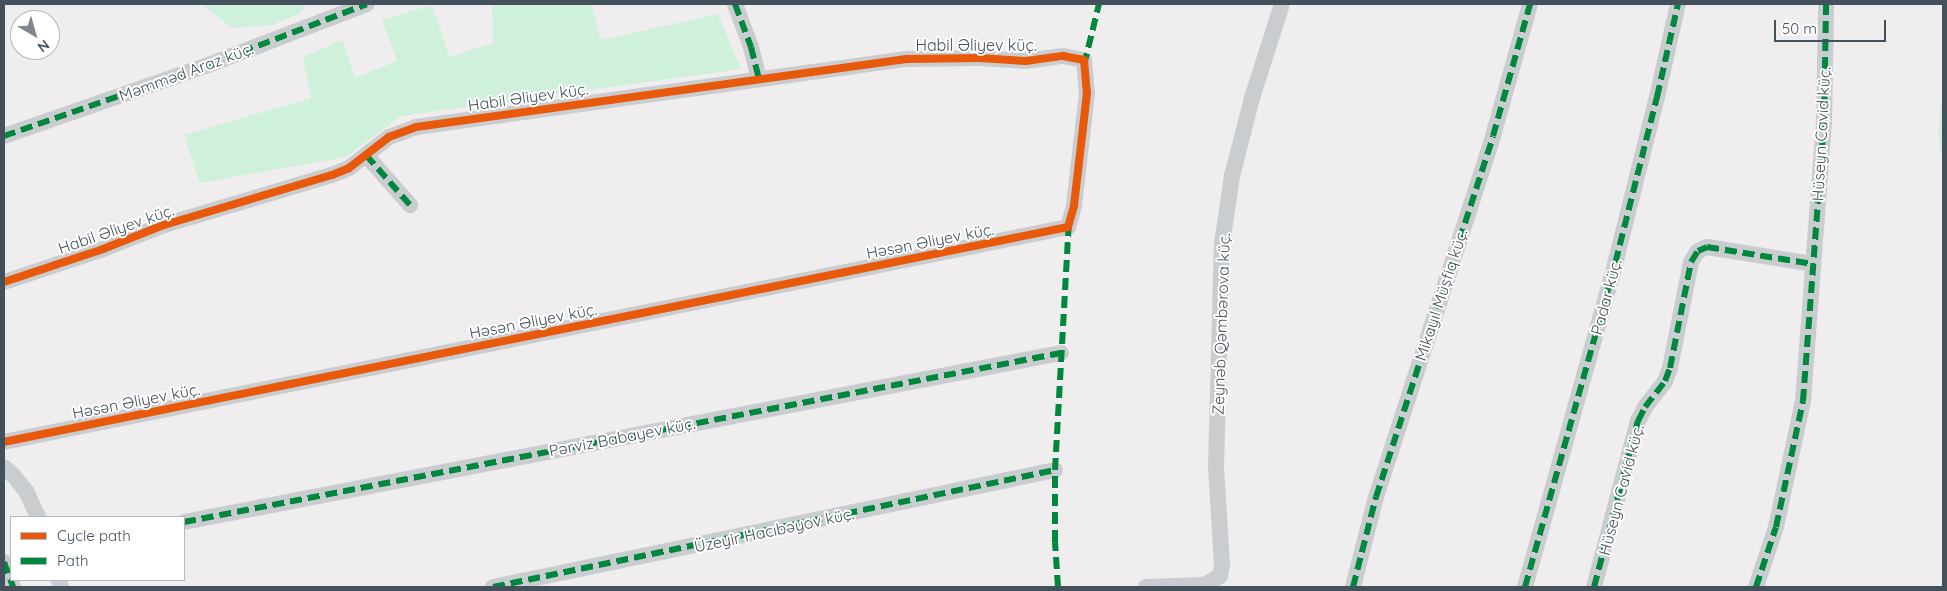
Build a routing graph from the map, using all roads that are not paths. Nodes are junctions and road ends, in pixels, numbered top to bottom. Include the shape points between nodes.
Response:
1 (367, 4) edge
2 (735, 4) edge
3 (1282, 4) edge
4 (1530, 4) edge
5 (1678, 4) edge
6 (1826, 4) edge
7 (759, 79) junction
8 (4, 136) edge
9 (366, 155) junction
10 (410, 205) dead end
11 (1068, 227) joint
12 (1813, 264) junction
13 (4, 282) edge
14 (1061, 353) dead end
15 (4, 442) edge
16 (4, 467) edge
17 (1056, 470) dead end
18 (38, 516) edge
19 (185, 522) edge
20 (4, 565) edge
21 (10, 580) edge
22 (493, 587) edge
23 (1146, 587) edge
24 (1353, 587) edge
25 (1525, 587) edge
26 (1594, 587) edge
27 (1756, 587) edge

1 - 8 street, Məmməd Araz küç. via 208,65
2 - 7 street
3 - 23 street, Zeynəb Qəmbərova küç. via 1232,176 1222,244 1216,468 1220,576 1204,585
4 - 24 street, Mikayıl Müşfiq küç. via 1493,136 1376,497
5 - 25 street, Padar küç. via 1613,270
6 - 12 street, Hüseyn Cavid küç. via 1824,122
7 - 9 street, Habil Əliyev küç. via 416,127 389,138
7 - 11 street, Habil Əliyev küç. via 908,59 1026,61 1063,56 1084,60 1087,93 1074,206
9 - 10 street
9 - 13 street, Habil Əliyev küç. via 332,176 164,225
11 - 15 street, Həsən Əliyev küç.
12 - 26 street, Hüseyn Cavid küç. via 1708,246 1698,251 1691,262 1670,368 1638,421
12 - 27 street, Hüseyn Cavid küç. via 1803,401 1776,527
14 - 19 street, Pərviz Babayev küç.
16 - 18 street via 26,491
17 - 22 street, Üzeyir Hacıbəyov küç.
20 - 21 street

